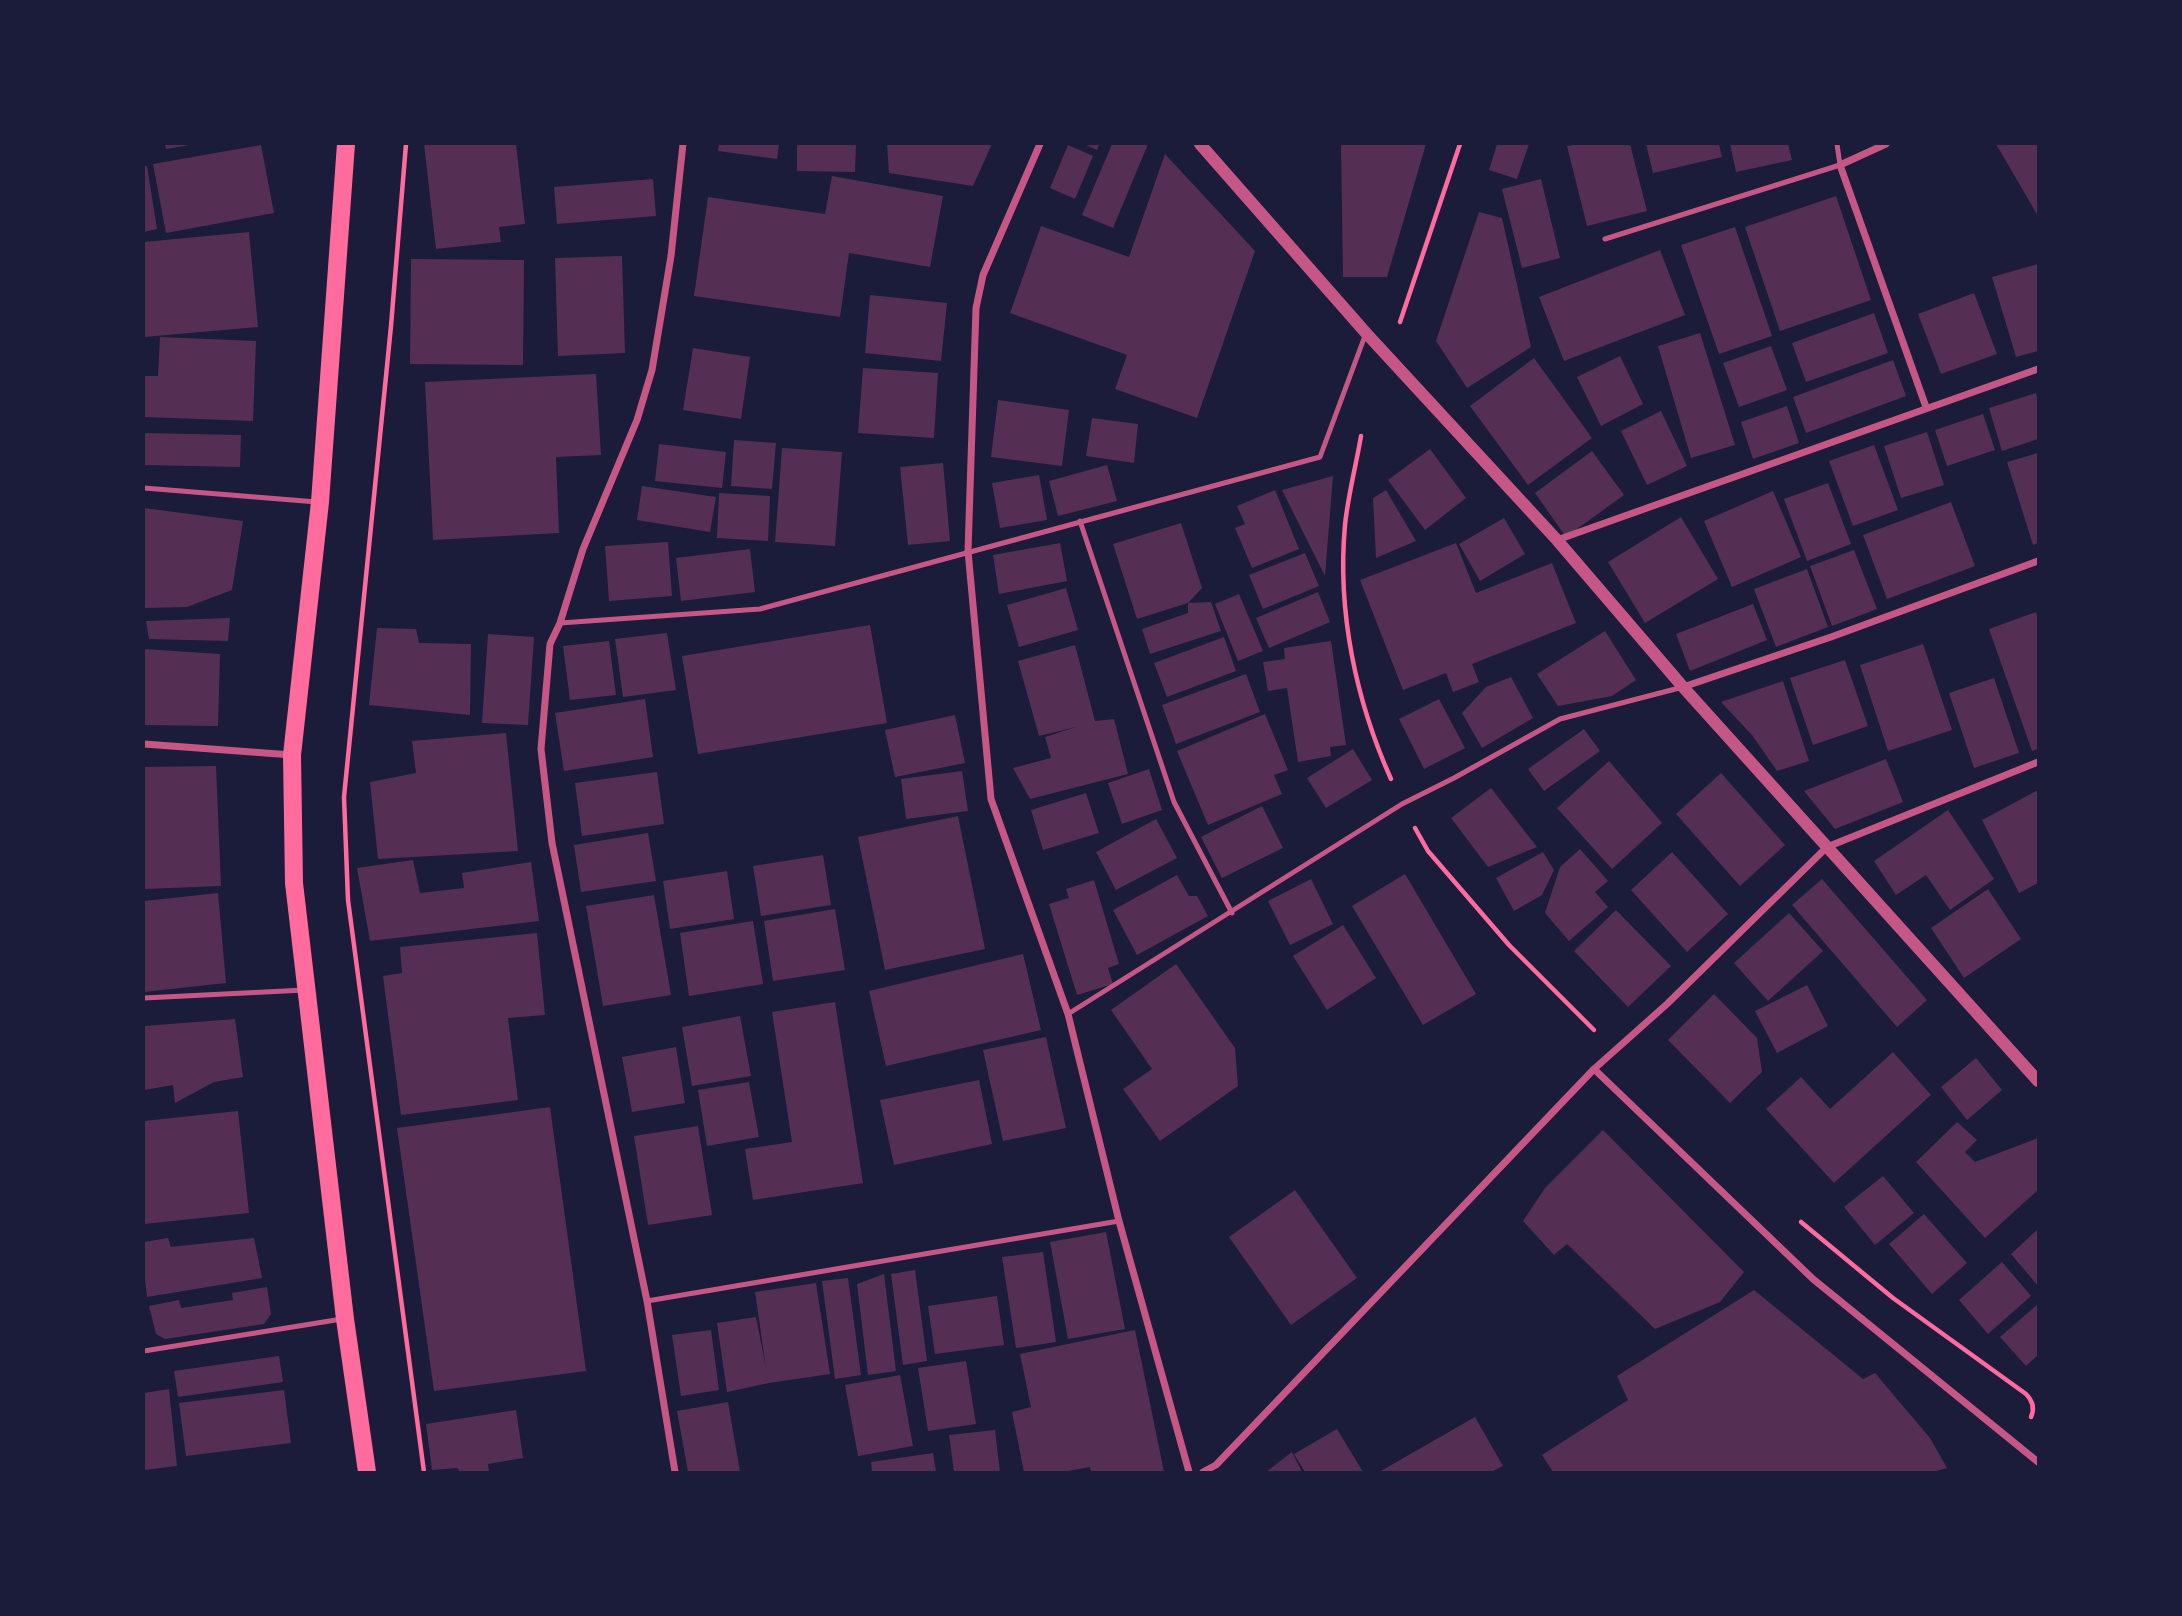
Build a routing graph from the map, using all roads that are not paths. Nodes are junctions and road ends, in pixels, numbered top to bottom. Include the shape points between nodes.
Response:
1 (346, 144) edge
2 (683, 144) edge
3 (1040, 144) edge
4 (1200, 144) edge
5 (1837, 144) edge
6 (1886, 144) edge
7 (1840, 165) junction
8 (1605, 239) dead end
9 (1366, 333) junction
10 (2039, 369) edge
11 (1926, 407) junction
12 (144, 488) edge
13 (320, 502) junction
14 (1080, 521) junction
15 (1557, 540) junction
16 (968, 551) junction
17 (2039, 561) edge
18 (559, 623) junction
19 (1683, 687) junction
20 (144, 744) edge
21 (292, 755) junction
22 (2039, 762) edge
23 (1827, 847) junction
24 (1232, 912) junction
25 (306, 990) junction
26 (144, 998) edge
27 (1068, 1014) junction
28 (1594, 1069) junction
29 (2039, 1081) edge
30 (1119, 1221) junction
31 (647, 1301) junction
32 (345, 1319) junction
33 (144, 1351) edge
34 (2039, 1462) edge
35 (367, 1472) edge
36 (675, 1472) edge
37 (1189, 1472) edge
38 (1203, 1472) edge

1 - 13 main road
2 - 18 street via 652,370
3 - 16 street via 983,275 976,308
4 - 9 street
5 - 7 lane
6 - 7 street
7 - 8 lane
7 - 11 street
9 - 14 lane via 1320,457
9 - 15 street
10 - 11 street
11 - 15 street
12 - 13 lane
13 - 21 main road
14 - 16 lane
14 - 24 lane via 1174,802
15 - 19 street
16 - 18 lane via 760,609
16 - 27 street via 991,799
17 - 19 street
18 - 31 street via 550,644 541,749 552,843
19 - 23 street
19 - 24 lane via 1560,719 1402,804
20 - 21 street
21 - 25 main road via 294,883
22 - 23 street
23 - 28 street
23 - 29 street
24 - 27 lane
25 - 26 lane
25 - 32 main road
27 - 30 street
28 - 34 street via 1813,1279
28 - 38 street via 1216,1465
30 - 31 lane
30 - 37 street
31 - 36 street
32 - 33 lane
32 - 35 main road

